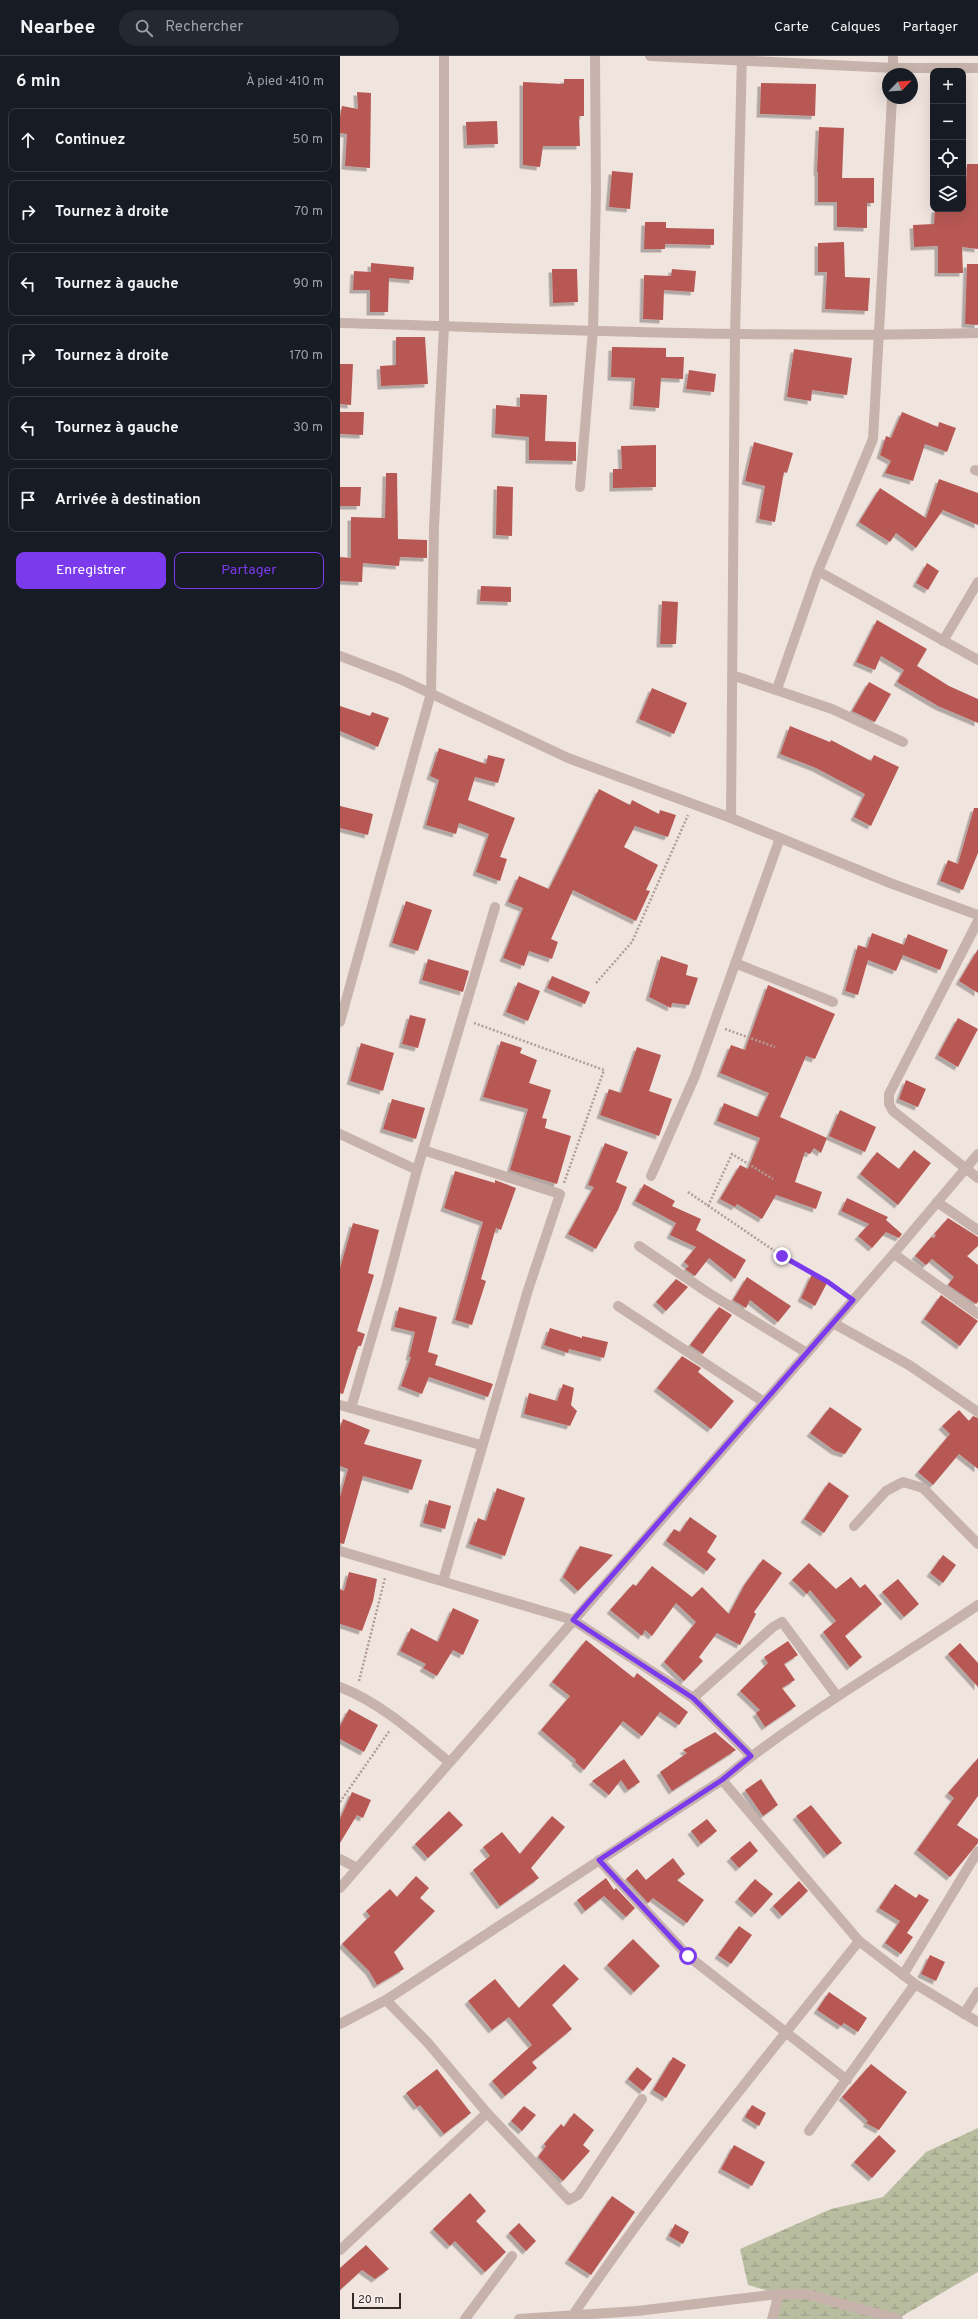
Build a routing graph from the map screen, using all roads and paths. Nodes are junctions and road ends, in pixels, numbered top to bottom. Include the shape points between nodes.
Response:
1 (444, 56) edge
2 (595, 56) edge
3 (650, 56) edge
4 (893, 56) edge
5 (742, 58) edge
6 (893, 68) edge
7 (978, 68) edge
8 (882, 70) edge
9 (918, 70) edge
10 (892, 104) edge
11 (340, 323) edge
12 (444, 326) junction
13 (593, 330) junction
14 (978, 333) edge
15 (735, 335) junction
16 (880, 336) junction
17 (580, 487) dead end
18 (818, 571) junction
19 (978, 582) edge
20 (943, 641) junction
21 (340, 656) edge
22 (978, 660) edge
23 (732, 675) junction
24 (777, 689) junction
25 (431, 693) junction
26 (904, 742) dead end
27 (693, 804) junction
28 (732, 818) junction
29 (780, 838) junction
30 (495, 907) dead end
31 (978, 915) edge
32 (978, 921) edge
33 (735, 963) junction
34 (596, 983) dead end
35 (833, 1002) dead end
36 (462, 1018) junction
37 (340, 1022) edge
38 (714, 1025) junction
39 (775, 1047) dead end
40 (340, 1134) edge
41 (423, 1150) junction
42 (978, 1154) edge
43 (417, 1170) junction
44 (965, 1170) junction
45 (651, 1176) dead end
46 (773, 1178) dead end
47 (978, 1178) edge
48 (688, 1192) dead end
49 (560, 1194) junction
50 (938, 1202) junction
51 (708, 1206) junction
52 (978, 1230) edge
53 (639, 1246) dead end
54 (894, 1254) junction
55 (853, 1300) junction
56 (618, 1306) dead end
57 (978, 1314) edge
58 (833, 1322) junction
59 (807, 1353) junction
60 (764, 1402) junction
61 (340, 1405) edge
62 (351, 1408) junction
63 (978, 1412) edge
64 (481, 1446) junction
65 (854, 1526) dead end
66 (978, 1544) edge
67 (340, 1551) edge
68 (388, 1565) junction
69 (443, 1581) junction
70 (978, 1605) edge
71 (573, 1620) junction
72 (340, 1687) edge
73 (356, 1693) junction
74 (837, 1696) junction
75 (693, 1698) junction
76 (397, 1720) junction
77 (751, 1756) junction
78 (449, 1762) junction
79 (722, 1780) junction
80 (340, 1802) edge
81 (978, 1850) edge
82 (340, 1860) edge
83 (599, 1860) junction
84 (357, 1868) junction
85 (340, 1888) edge
86 (859, 1941) junction
87 (903, 1975) junction
88 (916, 1984) junction
89 (978, 1992) edge
90 (386, 2000) junction
91 (964, 2014) junction
92 (978, 2022) edge
93 (340, 2024) edge
94 (785, 2033) junction
95 (847, 2080) junction
96 (642, 2099) dead end
97 (487, 2113) junction
98 (809, 2131) dead end
99 (340, 2250) edge
100 (512, 2256) dead end
101 (779, 2294) junction
102 (572, 2315) junction
103 (464, 2319) edge
104 (519, 2319) edge
105 (772, 2319) edge
106 (898, 2319) edge

1 - 12 street
2 - 13 street
3 - 5 street
4 - 6 street
5 - 8 street
5 - 15 street
7 - 9 street
10 - 16 street
11 - 12 street
12 - 13 street
12 - 25 street via 434,527
13 - 15 street
13 - 17 street
14 - 16 street
15 - 16 street
15 - 23 street
16 - 18 street via 873,439
18 - 20 street
18 - 24 street
19 - 20 street
20 - 22 street
21 - 25 street
23 - 24 street
23 - 28 street
24 - 26 street via 832,709
25 - 27 street via 568,758
25 - 37 street
27 - 28 street
27 - 34 path via 632,942
28 - 29 street
29 - 31 street via 890,883
29 - 33 street
30 - 36 street
32 - 44 street via 889,1094 889,1104 893,1111
33 - 35 street
33 - 38 street
36 - 41 street
36 - 49 path via 604,1070
38 - 39 path
38 - 45 street via 695,1076
40 - 43 street
41 - 43 street
41 - 49 street
42 - 44 street
43 - 62 street
44 - 47 street
44 - 50 street
46 - 51 path via 732,1154
48 - 51 path
49 - 64 street
50 - 52 street
50 - 54 street
51 - 55 path
53 - 59 street via 707,1292
54 - 55 street
54 - 57 street
55 - 58 street
56 - 60 street
58 - 59 street
58 - 63 street via 908,1365
59 - 60 street
60 - 71 street
61 - 62 street
62 - 64 street
64 - 69 street
65 - 66 street via 886,1492 903,1482 923,1488
67 - 68 street
68 - 69 street
68 - 73 path
69 - 71 street
70 - 74 street
71 - 75 street
71 - 78 street
72 - 73 street
73 - 76 street
74 - 75 street via 782,1622 773,1627
74 - 77 street
75 - 77 street
76 - 78 street
76 - 80 path
77 - 79 street
78 - 84 street
79 - 83 street
79 - 86 street
81 - 87 street
82 - 84 street
83 - 90 street
83 - 94 street via 688,1956
84 - 85 street
86 - 87 street
86 - 94 street
87 - 88 street
88 - 91 street
88 - 95 street
89 - 91 street
90 - 93 street
90 - 97 street via 428,2043
91 - 92 street
94 - 95 street
94 - 102 street via 712,2124
95 - 98 street
96 - 97 street via 578,2195 569,2200
97 - 99 street
100 - 103 street
101 - 102 street via 637,2311
101 - 105 street
101 - 106 street via 806,2294
102 - 104 street

